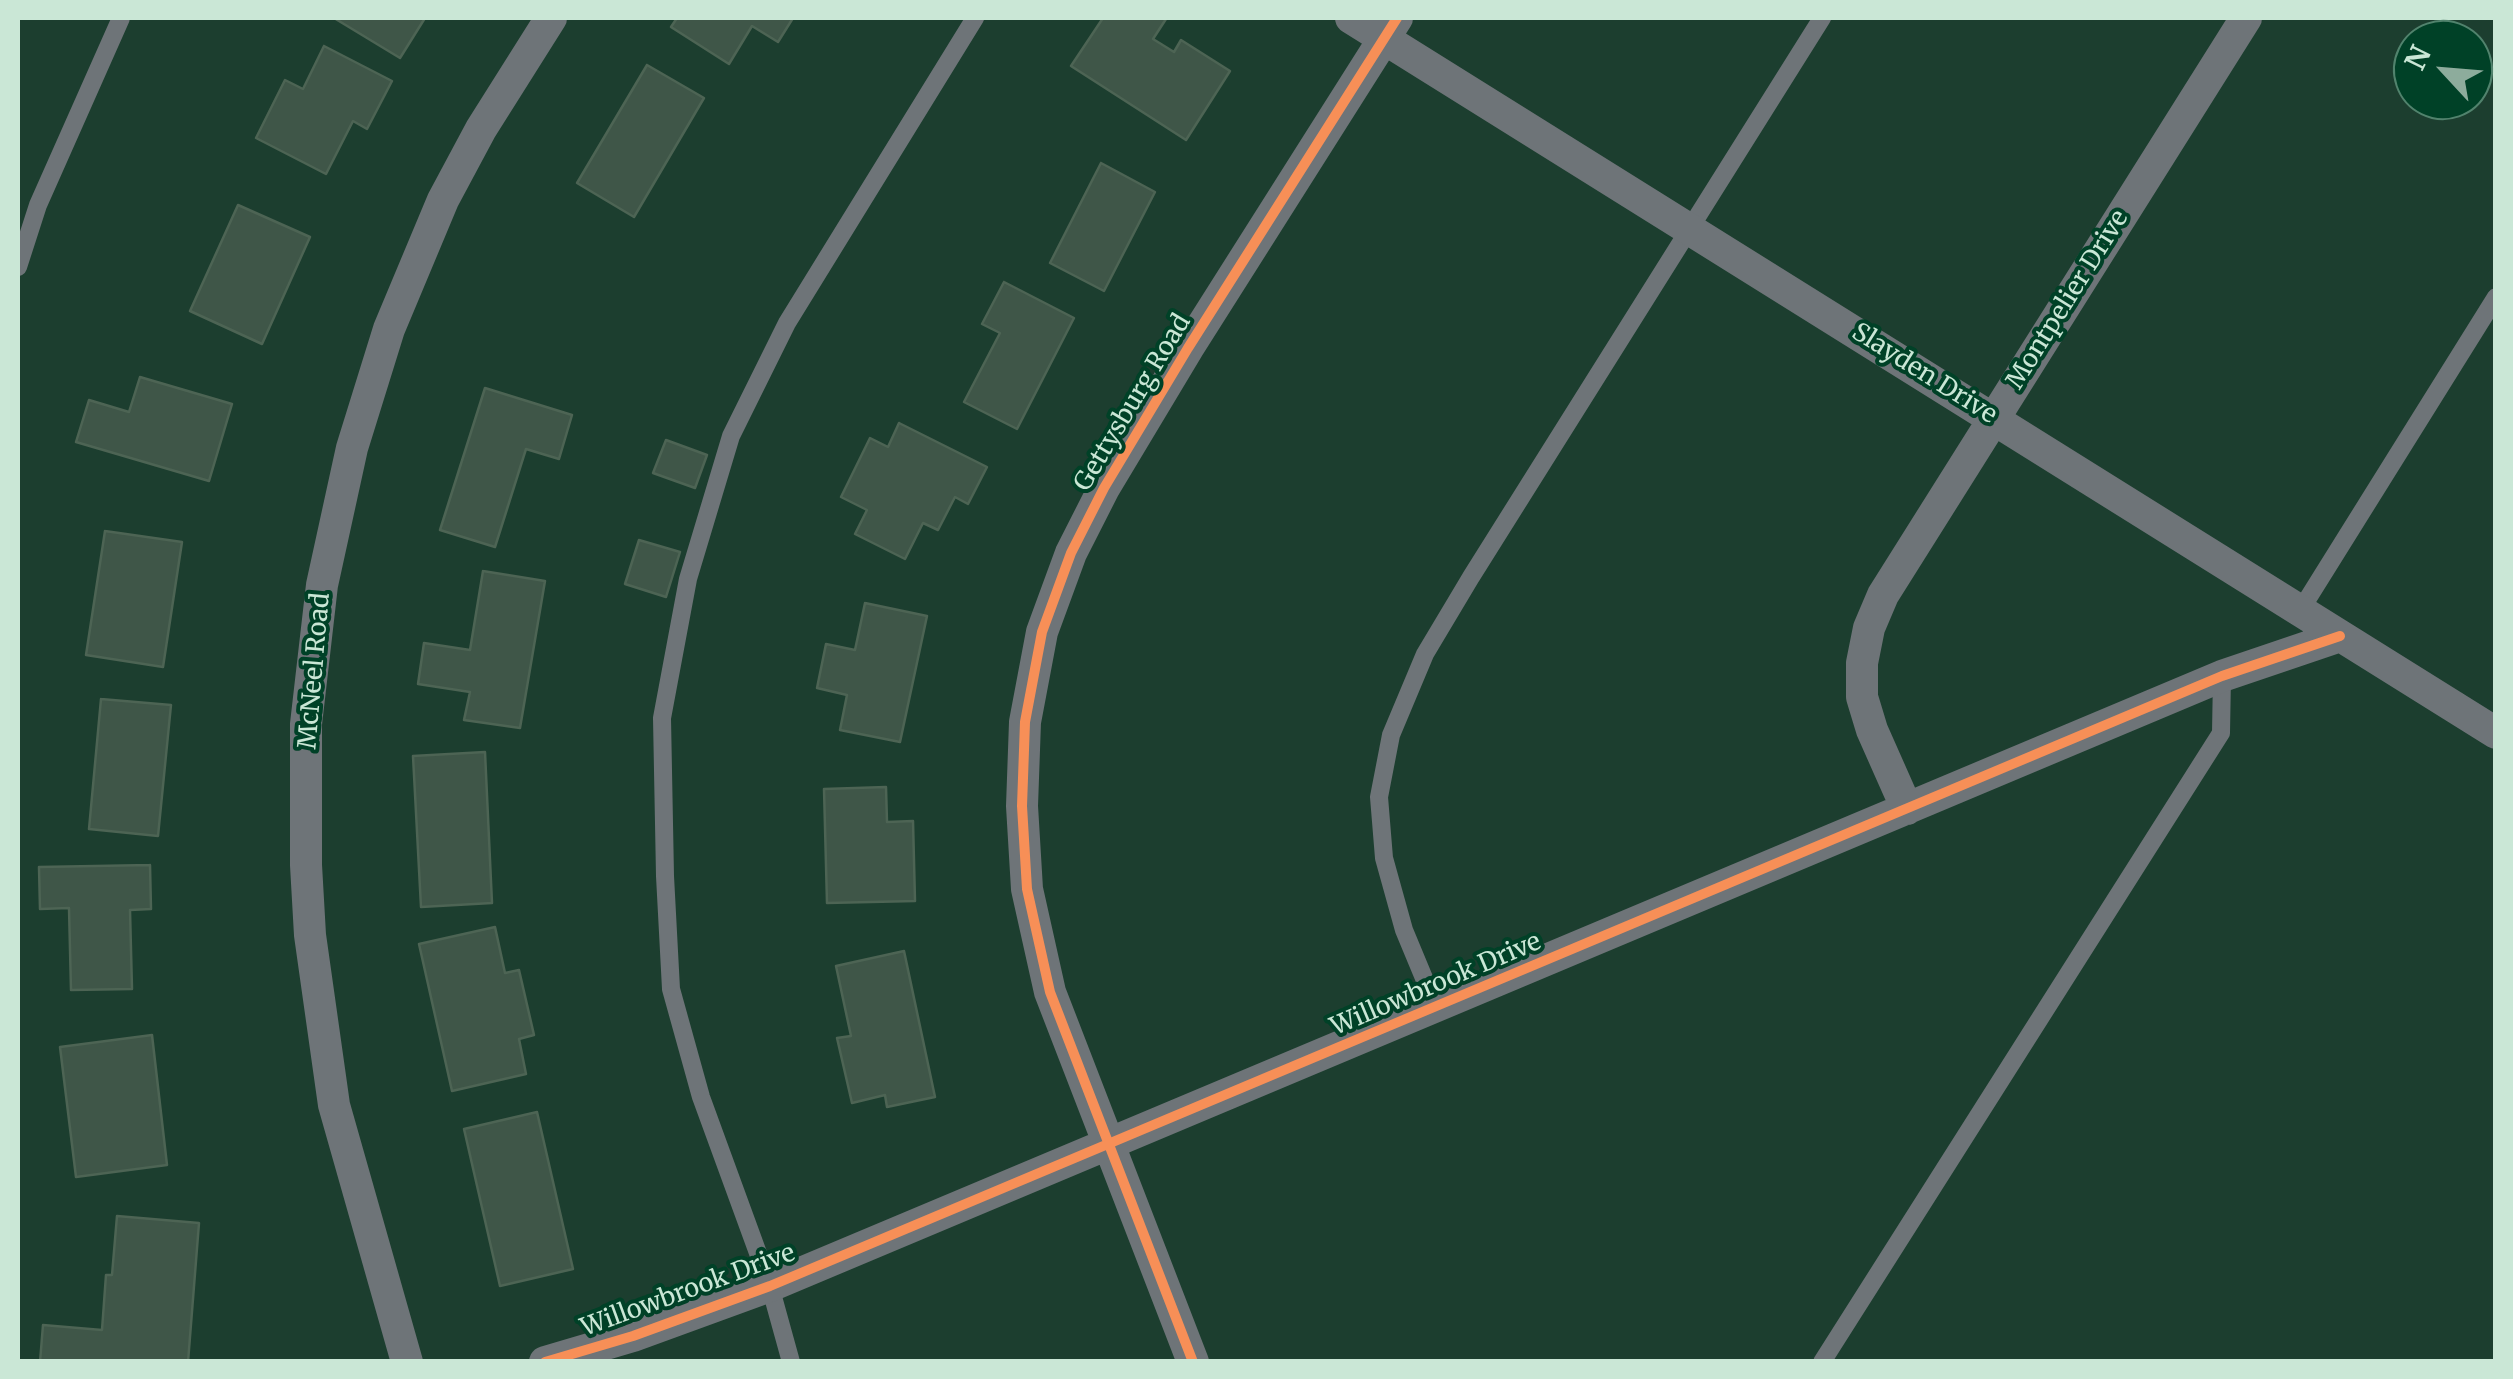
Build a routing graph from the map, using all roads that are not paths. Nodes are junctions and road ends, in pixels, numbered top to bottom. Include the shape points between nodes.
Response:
1 (122, 18) edge
2 (550, 18) edge
3 (975, 18) edge
4 (1351, 18) edge
5 (1822, 18) edge
6 (2246, 18) edge
7 (1391, 28) edge
8 (1690, 228) junction
9 (18, 267) edge
10 (2496, 297) edge
11 (1994, 418) junction
12 (2300, 611) junction
13 (2340, 636) junction
14 (2222, 676) junction
15 (2496, 733) edge
16 (1907, 809) junction
17 (1436, 1007) junction
18 (1110, 1145) junction
19 (770, 1286) junction
20 (407, 1362) edge
21 (545, 1362) edge
22 (791, 1362) edge
23 (1193, 1362) edge
24 (1822, 1362) edge

1 - 9 lane via 38,205
2 - 20 street, McNeel Road via 443,200 389,330 352,448 326,568 306,724 310,935 334,1105
3 - 19 lane via 788,323 731,436 688,579 662,718 671,989 701,1098
4 - 7 street, Slayden Drive
5 - 8 lane
6 - 11 street, Montpelier Drive
7 - 8 street, Slayden Drive
7 - 18 street, Gettysburg Road via 1104,488 1070,553 1042,632 1026,722 1027,889 1050,992
8 - 11 street, Slayden Drive
8 - 17 lane via 1425,654 1390,735 1379,797 1384,858
10 - 12 lane
11 - 12 street, Slayden Drive
11 - 16 street, Montpelier Drive via 1869,628 1862,697
12 - 13 street, Slayden Drive
13 - 14 street, Willowbrook Drive
13 - 15 street, Slayden Drive
14 - 16 street, Willowbrook Drive
14 - 24 lane via 2221,733
16 - 17 street, Willowbrook Drive
17 - 18 street, Willowbrook Drive
18 - 19 street, Willowbrook Drive
18 - 23 street, Gettysburg Road
19 - 21 street, Willowbrook Drive
19 - 22 lane

